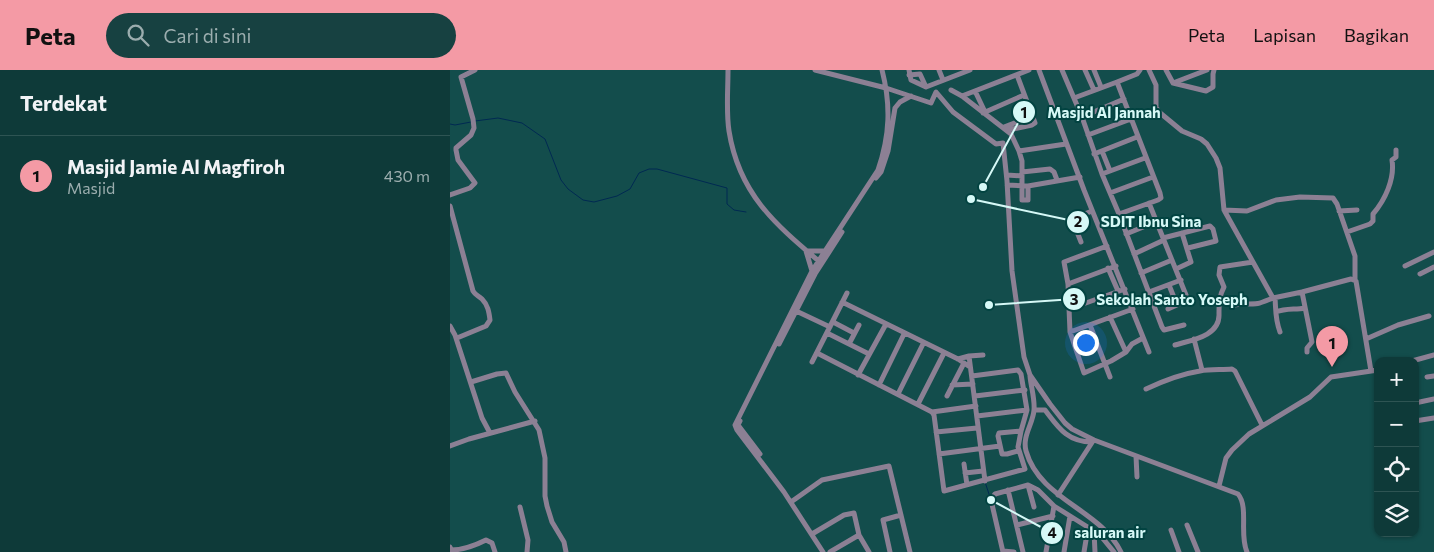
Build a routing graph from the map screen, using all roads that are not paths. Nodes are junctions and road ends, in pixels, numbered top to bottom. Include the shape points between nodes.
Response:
1 (456, 70) edge
2 (475, 70) edge
3 (728, 70) edge
4 (815, 70) edge
5 (882, 70) edge
6 (938, 70) edge
7 (970, 70) edge
8 (1029, 70) edge
9 (1039, 70) edge
10 (1062, 70) edge
11 (1086, 70) edge
12 (1094, 70) edge
13 (1140, 70) edge
14 (1148, 70) edge
15 (1166, 70) edge
16 (1207, 70) edge
17 (1214, 70) edge
18 (957, 72) edge
19 (909, 73) edge
20 (1017, 75) junction
21 (461, 77) junction
22 (943, 80) junction
23 (1117, 82) junction
24 (1173, 83) junction
25 (926, 87) junction
26 (1101, 87) junction
27 (886, 88) junction
28 (951, 90) dead end
29 (1094, 90) junction
30 (975, 91) junction
31 (1024, 95) junction
32 (911, 96) junction
33 (962, 96) junction
34 (1074, 98) junction
35 (1124, 100) junction
36 (889, 103) junction
37 (897, 105) junction
38 (984, 112) junction
39 (1082, 117) junction
40 (1131, 119) junction
41 (1006, 129) junction
42 (1088, 135) junction
43 (1137, 137) junction
44 (1066, 144) junction
45 (1396, 150) dead end
46 (1020, 151) junction
47 (1102, 151) junction
48 (1094, 154) junction
49 (1145, 158) junction
50 (1110, 171) junction
51 (1022, 174) junction
52 (1102, 174) junction
53 (1007, 175) junction
54 (1080, 177) junction
55 (1153, 177) junction
56 (1057, 180) junction
57 (1007, 185) junction
58 (1025, 186) junction
59 (1110, 193) junction
60 (450, 195) edge
61 (1149, 203) junction
62 (450, 206) edge
63 (1224, 210) junction
64 (1357, 210) dead end
65 (1092, 211) junction
66 (1339, 212) junction
67 (1119, 214) junction
68 (1158, 221) junction
69 (1347, 232) junction
70 (1182, 233) junction
71 (1126, 234) junction
72 (1163, 239) junction
73 (1081, 242) dead end
74 (1106, 246) junction
75 (1188, 248) junction
76 (806, 251) junction
77 (825, 251) junction
78 (1134, 254) junction
79 (1433, 254) edge
80 (1172, 260) junction
81 (820, 262) junction
82 (1253, 262) junction
83 (1116, 266) junction
84 (1405, 266) dead end
85 (1108, 268) junction
86 (1176, 269) junction
87 (1433, 269) edge
88 (812, 271) junction
89 (1141, 273) junction
90 (1420, 274) dead end
91 (1180, 280) junction
92 (1355, 280) junction
93 (1068, 284) junction
94 (1169, 285) junction
95 (1125, 289) junction
96 (1118, 291) junction
97 (1149, 292) junction
98 (1302, 292) junction
99 (847, 293) dead end
100 (1274, 298) junction
101 (1230, 300) dead end
102 (842, 302) junction
103 (1177, 305) junction
104 (1168, 308) dead end
105 (1305, 308) junction
106 (1069, 309) junction
107 (1133, 309) junction
108 (794, 310) junction
109 (1276, 312) junction
110 (1429, 316) dead end
111 (1110, 317) junction
112 (831, 324) junction
113 (886, 324) junction
114 (859, 325) dead end
115 (1090, 325) junction
116 (1184, 325) dead end
117 (450, 326) edge
118 (1070, 332) junction
119 (1280, 332) dead end
120 (827, 333) junction
121 (854, 333) junction
122 (904, 334) junction
123 (456, 338) junction
124 (1143, 338) junction
125 (1194, 339) junction
126 (1366, 339) junction
127 (849, 344) junction
128 (923, 344) junction
129 (1175, 345) dead end
130 (1126, 352) junction
131 (1149, 352) dead end
132 (1307, 352) dead end
133 (817, 353) junction
134 (944, 353) junction
135 (869, 354) junction
136 (983, 355) dead end
137 (1434, 355) edge
138 (969, 356) junction
139 (958, 359) junction
140 (1419, 359) edge
141 (812, 362) dead end
142 (964, 363) junction
143 (1105, 364) junction
144 (970, 367) junction
145 (1202, 370) junction
146 (1371, 371) junction
147 (1374, 371) edge
148 (858, 374) junction
149 (1030, 375) junction
150 (972, 376) junction
151 (1434, 376) edge
152 (1110, 377) dead end
153 (1428, 377) dead end
154 (471, 382) junction
155 (879, 384) junction
156 (973, 384) junction
157 (952, 385) junction
158 (1146, 389) dead end
159 (1025, 390) junction
160 (898, 394) junction
161 (947, 396) dead end
162 (975, 396) junction
163 (1434, 399) edge
164 (1419, 402) edge
165 (918, 404) junction
166 (976, 406) junction
167 (1027, 410) junction
168 (1034, 410) junction
169 (932, 412) junction
170 (977, 416) junction
171 (1434, 418) edge
172 (1419, 420) edge
173 (535, 421) junction
174 (1262, 426) junction
175 (977, 428) junction
176 (1021, 431) junction
177 (936, 432) junction
178 (490, 433) junction
179 (1093, 441) junction
180 (450, 446) edge
181 (1000, 446) junction
182 (981, 449) junction
183 (1018, 451) junction
184 (939, 454) junction
185 (1136, 456) junction
186 (964, 464) dead end
187 (983, 470) junction
188 (965, 473) junction
189 (1137, 477) dead end
190 (985, 481) junction
191 (1028, 485) junction
192 (967, 486) junction
193 (1219, 486) junction
194 (1008, 490) junction
195 (1058, 495) junction
196 (1046, 498) junction
197 (1033, 500) junction
198 (792, 502) junction
199 (1054, 506) junction
200 (520, 507) dead end
201 (1034, 507) dead end
202 (901, 516) junction
203 (1052, 516) junction
204 (1070, 516) junction
205 (1017, 525) junction
206 (1187, 525) dead end
207 (1091, 530) junction
208 (1171, 530) dead end
209 (813, 533) junction
210 (859, 535) junction
211 (450, 547) edge
212 (1003, 551) edge
213 (495, 552) edge
214 (527, 552) edge
215 (566, 552) edge
216 (824, 552) edge
217 (830, 552) edge
218 (869, 552) edge
219 (890, 552) edge
220 (910, 552) edge
221 (1014, 552) edge
222 (1023, 552) edge
223 (1046, 552) edge
224 (1064, 552) edge
225 (1084, 552) edge
226 (1095, 552) edge
227 (1114, 552) edge
228 (1121, 552) edge
229 (1179, 552) edge
230 (1198, 552) edge
231 (1247, 552) edge

1 - 21 street
2 - 21 street
3 - 76 street via 728,130 740,172 766,213
4 - 27 street
5 - 27 street
6 - 22 street
7 - 18 street
8 - 20 street
9 - 44 street
10 - 34 street
11 - 29 street
12 - 26 street
13 - 23 street
14 - 63 street via 1156,85 1159,112 1182,131 1202,139 1216,158
15 - 24 street
16 - 24 street
17 - 24 street via 1213,88 1206,91
18 - 22 street
19 - 25 street via 912,81
19 - 25 street via 920,74
20 - 30 street
20 - 31 street
21 - 60 street via 474,121 473,132 456,150 458,160 475,183
22 - 25 street
23 - 26 street
23 - 35 street
26 - 29 street
27 - 32 street
27 - 36 street
28 - 33 street
29 - 34 street
30 - 33 street
30 - 38 street
31 - 38 street
31 - 41 street via 1033,116
32 - 37 street
32 - 53 street via 931,103 936,92 953,112 982,134 996,144 1004,143
33 - 38 street
34 - 39 street
35 - 39 street
35 - 40 street
36 - 37 street
36 - 77 street via 878,170
37 - 81 street via 881,172
38 - 41 street
39 - 42 street
40 - 42 street
40 - 43 street
41 - 46 street
42 - 48 street
43 - 47 street
43 - 49 street
44 - 46 street
44 - 54 street
45 - 69 street via 1388,188 1381,206 1373,214 1374,221
46 - 51 street
47 - 48 street
47 - 50 street
48 - 52 street
49 - 50 street
49 - 55 street
50 - 52 street
51 - 53 street
51 - 56 street via 1050,169
51 - 58 street
52 - 59 street
53 - 57 street
54 - 56 street
54 - 65 street
55 - 59 street
55 - 61 street via 1161,198
56 - 58 street
57 - 58 street
57 - 149 street via 1012,271 1024,357
59 - 67 street
61 - 67 street
61 - 68 street
62 - 123 street via 473,290 486,305 490,320 486,326
63 - 66 street via 1247,211 1276,200 1324,197 1334,199
63 - 82 street
64 - 66 street
65 - 73 street via 1072,220
65 - 74 street
66 - 69 street
67 - 71 street
68 - 71 street
68 - 72 street
69 - 92 street via 1355,261
70 - 72 street
70 - 75 street
70 - 75 street via 1210,226 1213,229 1216,241
71 - 78 street
72 - 78 street
72 - 80 street
74 - 83 street
74 - 93 street via 1064,262
75 - 86 street via 1191,262
76 - 77 street
76 - 81 street
76 - 88 street
77 - 81 street
78 - 89 street
79 - 84 street
80 - 86 street
80 - 89 street
81 - 88 street
81 - 108 street
82 - 100 street
82 - 125 street via 1219,268 1224,287 1220,294 1218,322 1215,329
83 - 85 street
83 - 95 street
85 - 93 street
85 - 96 street
86 - 91 street
87 - 90 street
88 - 108 street
89 - 97 street
91 - 94 street
91 - 103 street via 1188,300
92 - 98 street
92 - 126 street
93 - 106 street
94 - 97 street
94 - 103 street
95 - 96 street
95 - 107 street
96 - 106 street
97 - 116 street via 1164,330
98 - 100 street
98 - 105 street
99 - 102 street
100 - 101 street via 1256,305 1242,303 1234,306
100 - 109 street
102 - 112 street
102 - 113 street
103 - 104 street
105 - 109 street
105 - 132 street via 1312,342
106 - 118 street
107 - 111 street
107 - 124 street
108 - 112 street
108 - 198 street via 736,425
109 - 119 street
110 - 126 street
111 - 115 street
111 - 130 street
112 - 120 street
112 - 121 street
113 - 122 street
113 - 135 street
114 - 121 street
115 - 118 street
115 - 143 street
117 - 123 street
118 - 143 street via 1084,373
120 - 127 street
120 - 133 street
121 - 127 street
122 - 128 street
122 - 155 street
123 - 154 street
124 - 130 street
124 - 131 street
125 - 129 street
125 - 145 street
126 - 146 street
127 - 135 street
128 - 134 street
128 - 160 street
130 - 143 street
133 - 141 street
133 - 148 street
134 - 139 street
134 - 165 street
135 - 148 street
136 - 138 street
137 - 140 street
138 - 139 street
138 - 144 street
139 - 142 street
142 - 144 street
142 - 157 street
143 - 152 street
144 - 150 street
145 - 158 street
145 - 174 street via 1236,371
146 - 147 street
146 - 174 street via 1331,377 1310,397
148 - 155 street
149 - 168 street
149 - 179 street via 1065,423
150 - 156 street
150 - 159 street via 1018,370
151 - 153 street
154 - 173 street via 506,373
154 - 178 street
155 - 160 street
156 - 157 street
156 - 162 street
157 - 161 street
159 - 162 street
159 - 167 street
160 - 165 street
162 - 166 street
163 - 164 street
165 - 169 street
166 - 169 street
166 - 170 street
167 - 170 street
167 - 176 street
168 - 179 street via 1045,410 1060,431 1070,437 1084,442
168 - 195 street via 1026,437 1026,451 1038,476
169 - 177 street
170 - 175 street
171 - 172 street
173 - 178 street
173 - 215 street via 546,458 547,506
174 - 193 street via 1242,440 1226,458
175 - 177 street
175 - 182 street
176 - 181 street via 1000,433
176 - 183 street
177 - 184 street
178 - 180 street
179 - 185 street
179 - 195 street
181 - 182 street
181 - 183 street via 1004,455
182 - 184 street
182 - 187 street
183 - 190 street via 1024,470
184 - 192 street via 944,491
185 - 189 street
185 - 193 street
186 - 188 street
187 - 188 street
187 - 190 street
188 - 192 street
190 - 192 street
191 - 194 street
191 - 196 street
191 - 197 street
193 - 231 street via 1241,497 1243,542
194 - 205 street
194 - 212 street via 995,494 991,500
195 - 228 street via 1107,532
196 - 197 street
196 - 199 street
197 - 201 street
198 - 202 street via 822,480 889,466
198 - 209 street
199 - 203 street
199 - 204 street
200 - 214 street via 528,540
202 - 219 street via 883,520
202 - 220 street
203 - 205 street
203 - 223 street
204 - 207 street
204 - 224 street
205 - 222 street
206 - 230 street
207 - 225 street
207 - 226 street
207 - 227 street via 1100,535
208 - 229 street
209 - 210 street via 844,515 854,513
209 - 216 street
210 - 217 street
210 - 218 street
211 - 213 street via 456,550 486,540 492,543
212 - 221 street

